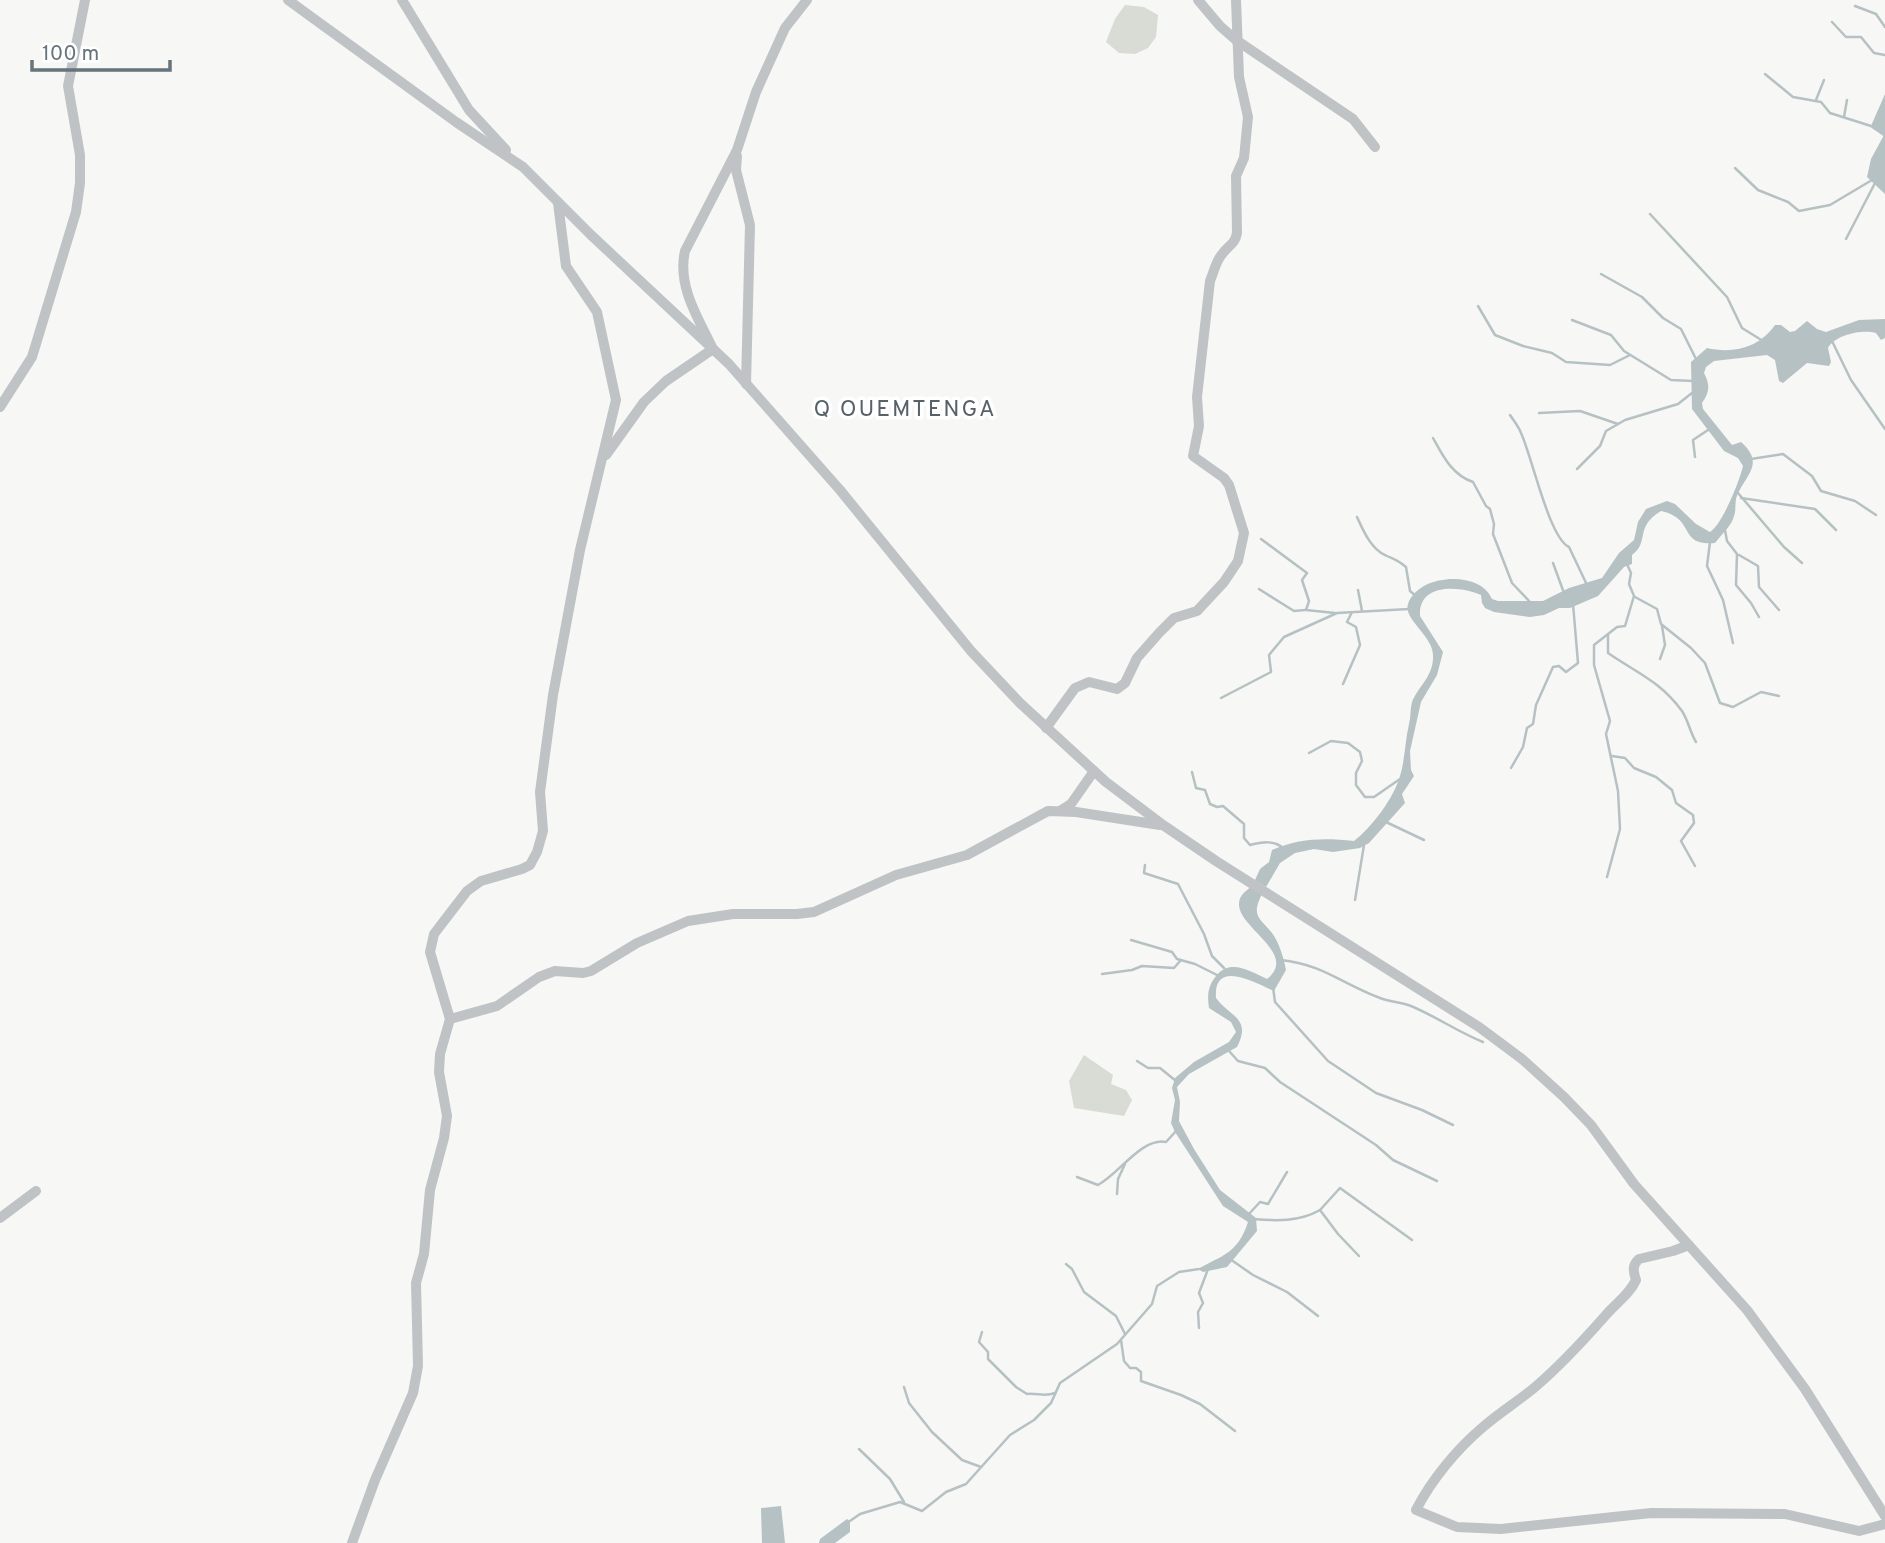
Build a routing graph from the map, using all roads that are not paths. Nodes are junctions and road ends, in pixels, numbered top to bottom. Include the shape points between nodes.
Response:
1 (85, 0) edge
2 (288, 0) edge
3 (402, 0) edge
4 (807, 0) edge
5 (1198, 0) edge
6 (1236, 0) edge
7 (1236, 40) junction
8 (1375, 147) dead end
9 (737, 150) junction
10 (523, 167) junction
11 (558, 203) junction
12 (713, 349) junction
13 (746, 384) junction
14 (0, 407) edge
15 (602, 460) junction
16 (1046, 728) junction
17 (1094, 771) junction
18 (1059, 812) junction
19 (1163, 825) junction
20 (450, 1019) junction
21 (36, 1191) dead end
22 (0, 1218) edge
23 (1689, 1245) junction
24 (1885, 1516) edge
25 (1885, 1524) edge
26 (352, 1543) edge

1 - 14 street via 68,86 80,155 76,212 32,357
2 - 10 street
3 - 10 street via 469,110
4 - 9 street via 785,28 756,92
5 - 7 street
6 - 7 street
7 - 8 street via 1353,119
7 - 16 street via 1238,77 1248,117 1244,158 1237,176 1237,233 1210,281 1193,456 1229,485 1244,533 1238,561 1197,611 1174,618 1159,632 1117,690 1089,682 1075,688
9 - 12 street via 683,262 685,288
9 - 13 street via 736,170 750,225
10 - 11 street
11 - 12 street
11 - 15 street via 566,266 597,312 616,400
12 - 13 street
12 - 15 street via 643,402
13 - 16 street via 840,490 971,651
15 - 20 street via 553,695 540,792 543,831 530,865 481,881 467,891 434,934 430,952
16 - 17 street
17 - 18 street via 1071,804
17 - 19 street
18 - 19 street
18 - 20 street via 1048,811 967,855 897,875 814,912 733,914 688,921 637,943 591,971 555,971 497,1006
19 - 23 street via 1522,1059 1591,1125 1634,1184
20 - 26 street via 439,1072 447,1116 416,1283 419,1349 413,1392
21 - 22 street
23 - 24 street via 1772,1343
23 - 25 street via 1639,1259 1632,1288 1535,1387 1480,1429 1416,1510 1457,1527 1501,1529 1651,1513 1786,1514 1859,1531

